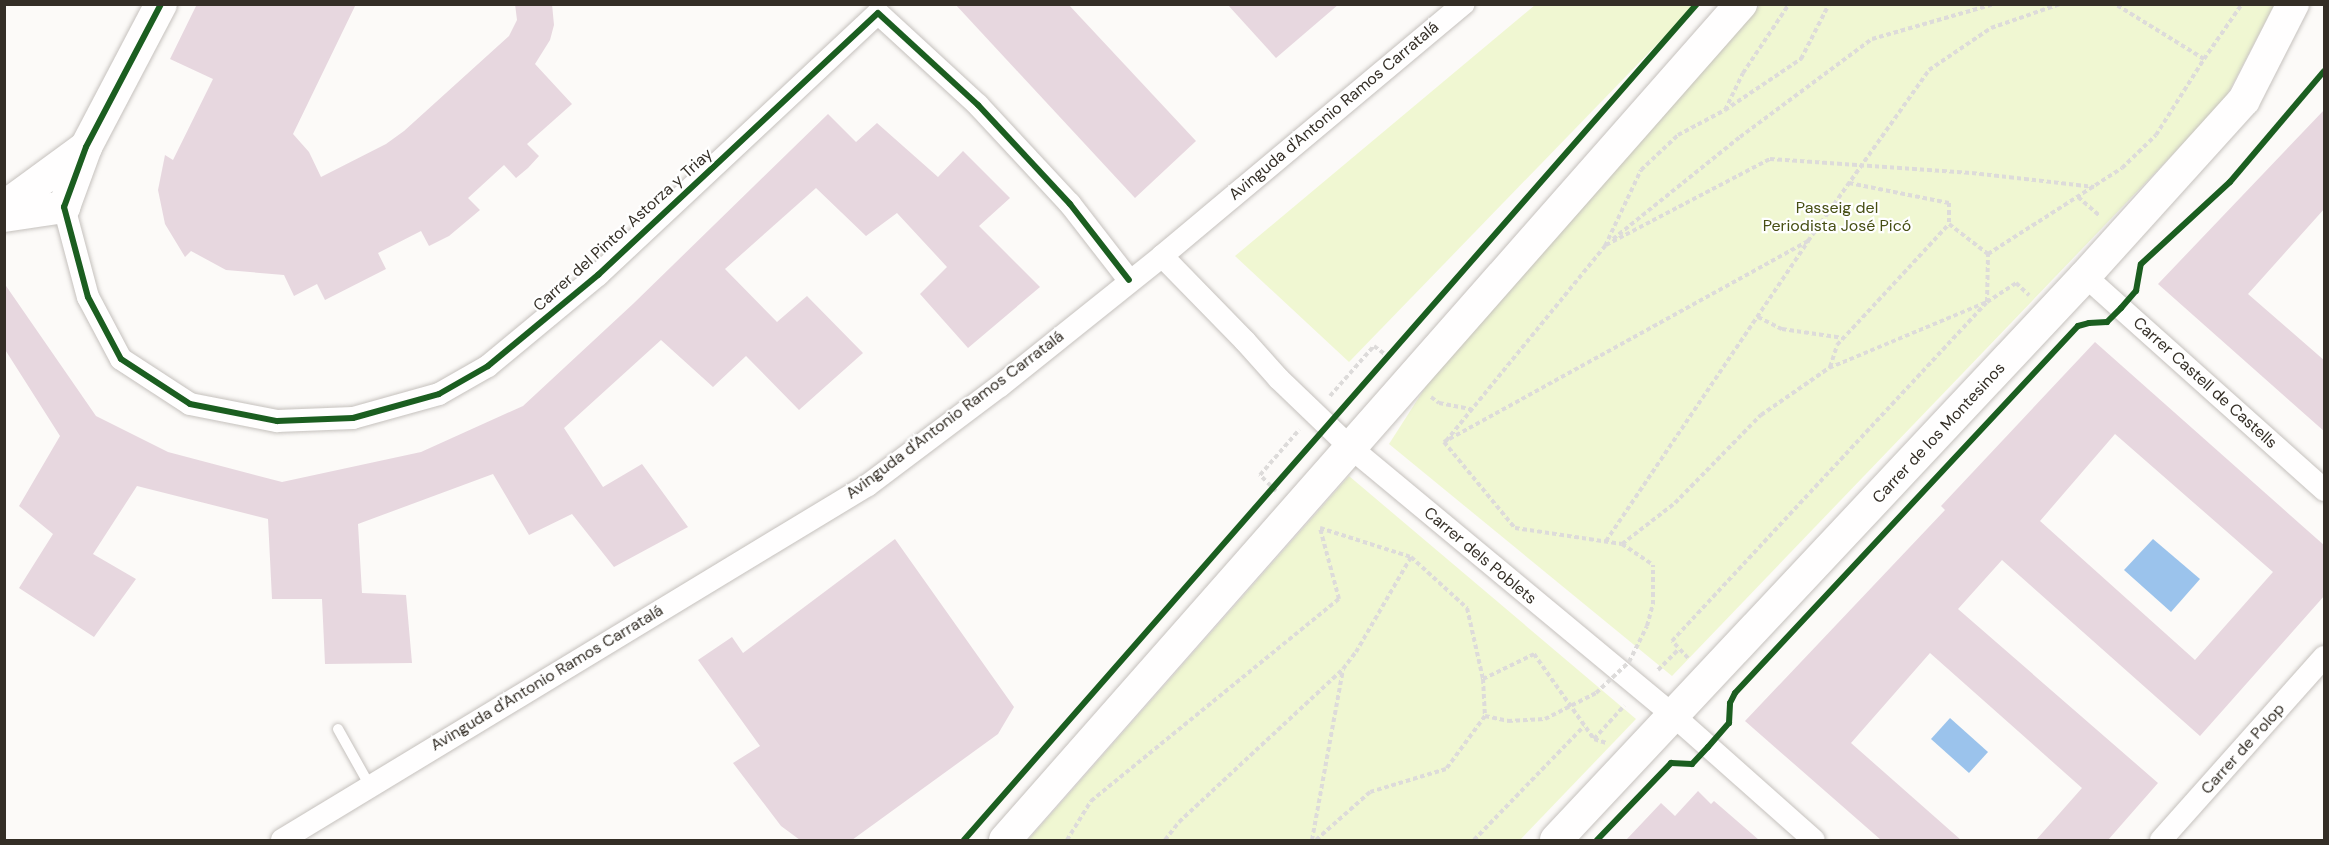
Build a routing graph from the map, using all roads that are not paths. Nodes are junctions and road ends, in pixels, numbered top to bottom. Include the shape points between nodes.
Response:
1 (161, 4) edge
2 (1463, 4) edge
3 (1741, 4) edge
4 (2294, 4) edge
5 (882, 9) edge
6 (87, 147) junction
7 (4, 207) edge
8 (64, 207) junction
9 (4, 216) edge
10 (1162, 256) junction
11 (2085, 276) junction
12 (1129, 280) junction
13 (1350, 447) junction
14 (2325, 490) edge
15 (2325, 657) edge
16 (1673, 715) junction
17 (338, 729) dead end
18 (370, 786) junction
19 (282, 840) edge
20 (1005, 840) edge
21 (1556, 840) edge
22 (1814, 840) edge
23 (2161, 840) edge

1 - 6 main road
2 - 10 street, Avinguda d'Antonio Ramos Carratalá
3 - 13 main road
4 - 11 main road, Carrer de los Montesinos via 2244,100
5 - 8 street, Carrer del Pintor Astorza y Triay via 598,274 488,366 439,394 354,418 277,421 190,404 121,358 88,297
5 - 12 street, Carrer del Pintor Astorza y Triay via 1070,204
6 - 7 main road
6 - 8 main road
8 - 9 main road
10 - 12 street, Avinguda d'Antonio Ramos Carratalá
10 - 13 street, Carrer dels Poblets
11 - 14 street, Carrer Castell de Castells
11 - 16 main road, Carrer de los Montesinos
12 - 18 street, Avinguda d'Antonio Ramos Carratalá via 1000,386 868,485
13 - 16 street, Carrer dels Poblets
13 - 20 main road
15 - 23 street, Carrer de Polop
16 - 21 main road, Carrer de los Montesinos
16 - 22 street, Carrer dels Poblets
17 - 18 lane
18 - 19 street, Avinguda d'Antonio Ramos Carratalá

